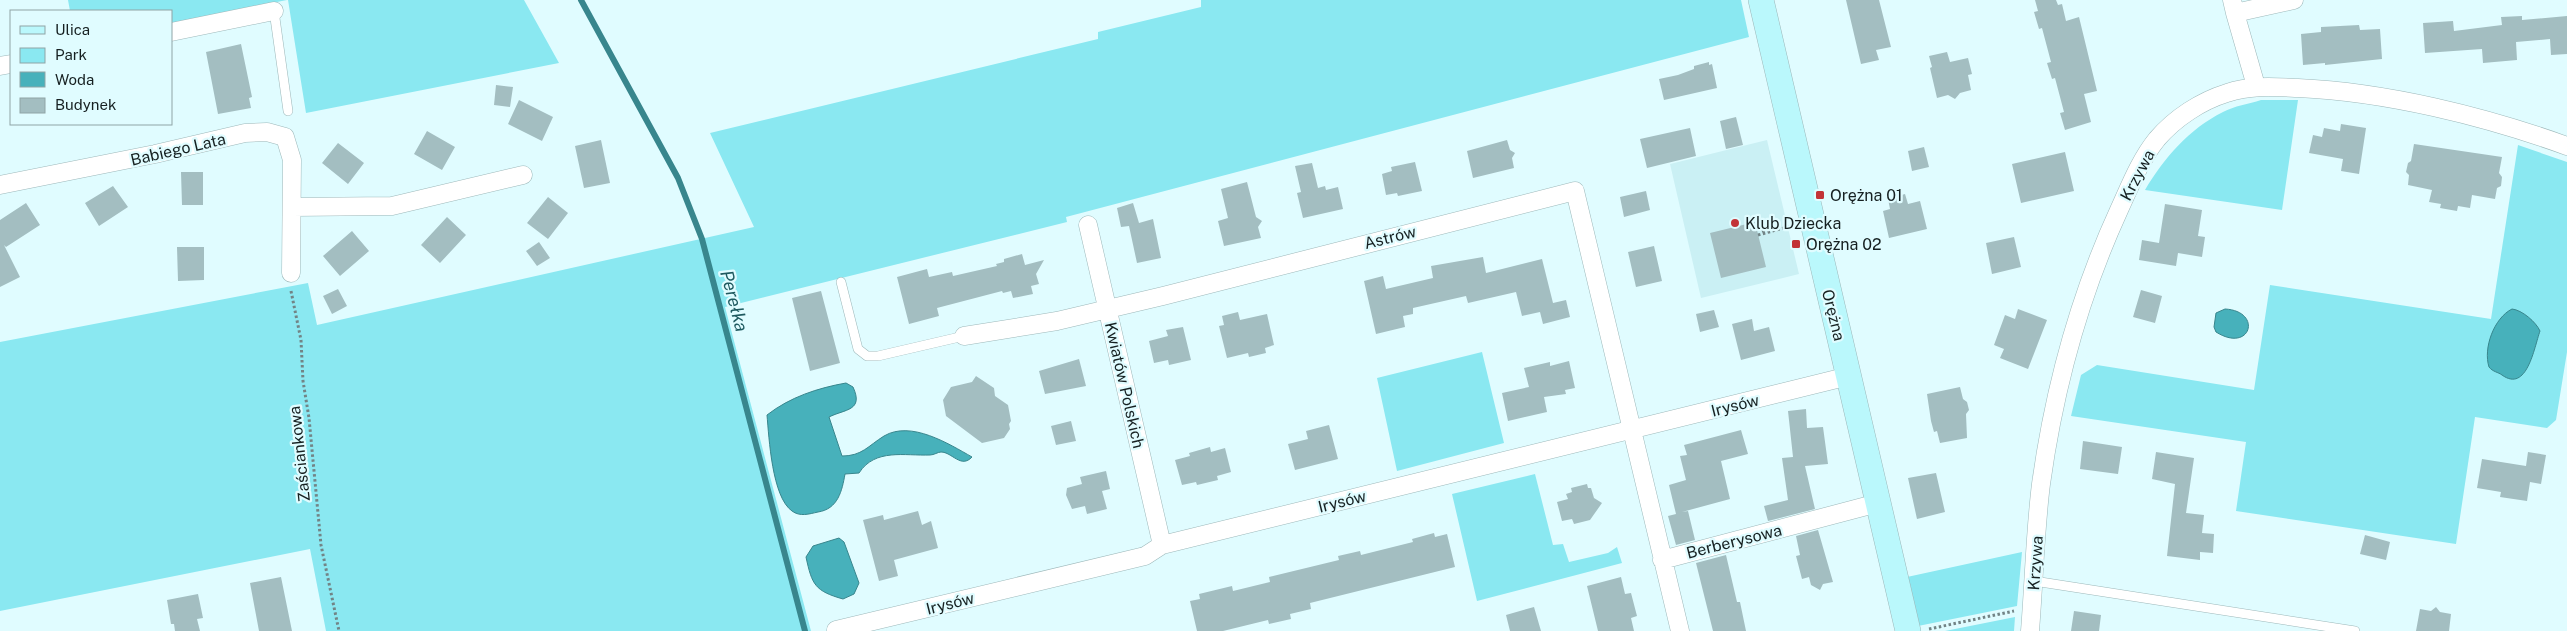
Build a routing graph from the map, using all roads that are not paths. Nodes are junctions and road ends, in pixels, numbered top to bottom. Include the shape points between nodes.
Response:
1 (1761, 0) edge
2 (2294, 0) edge
3 (2233, 6) edge
4 (274, 11) joint
5 (172, 32) edge
6 (2256, 86) junction
7 (288, 111) dead end
8 (2567, 146) edge
9 (523, 174) dead end
10 (0, 185) edge
11 (292, 207) junction
12 (1088, 225) dead end
13 (291, 273) road end
14 (841, 282) dead end
15 (1108, 309) junction
16 (964, 336) joint
17 (1849, 376) junction
18 (1632, 430) junction
19 (1878, 503) junction
20 (1162, 545) junction
21 (1662, 560) junction
22 (2034, 580) junction
23 (836, 630) edge
24 (1680, 631) edge
25 (1908, 631) edge
26 (2030, 631) edge
27 (2355, 631) edge

1 - 17 street, Orężna
2 - 3 street
3 - 6 street
4 - 5 street
4 - 7 lane
6 - 8 street, Krzywa via 2320,89 2395,99 2454,112
6 - 22 street, Krzywa via 2207,100 2167,129 2144,158 2112,224 2085,295 2055,402 2041,485
9 - 11 street via 392,206
10 - 11 street, Babiego Lata via 245,133 267,132 285,137 289,146
11 - 13 street, Babiego Lata
12 - 15 street, Kwiatów Polskich
14 - 16 lane via 858,349 866,356
15 - 16 street, Astrów
15 - 18 street, Astrów via 1575,190
15 - 20 street, Kwiatów Polskich
17 - 18 street, Irysów
17 - 19 street, Orężna
18 - 20 street, Irysów
18 - 21 street
19 - 21 street, Berberysowa
19 - 25 street, Orężna
20 - 23 street, Irysów via 1145,556
21 - 24 street
22 - 26 street, Krzywa
22 - 27 lane

